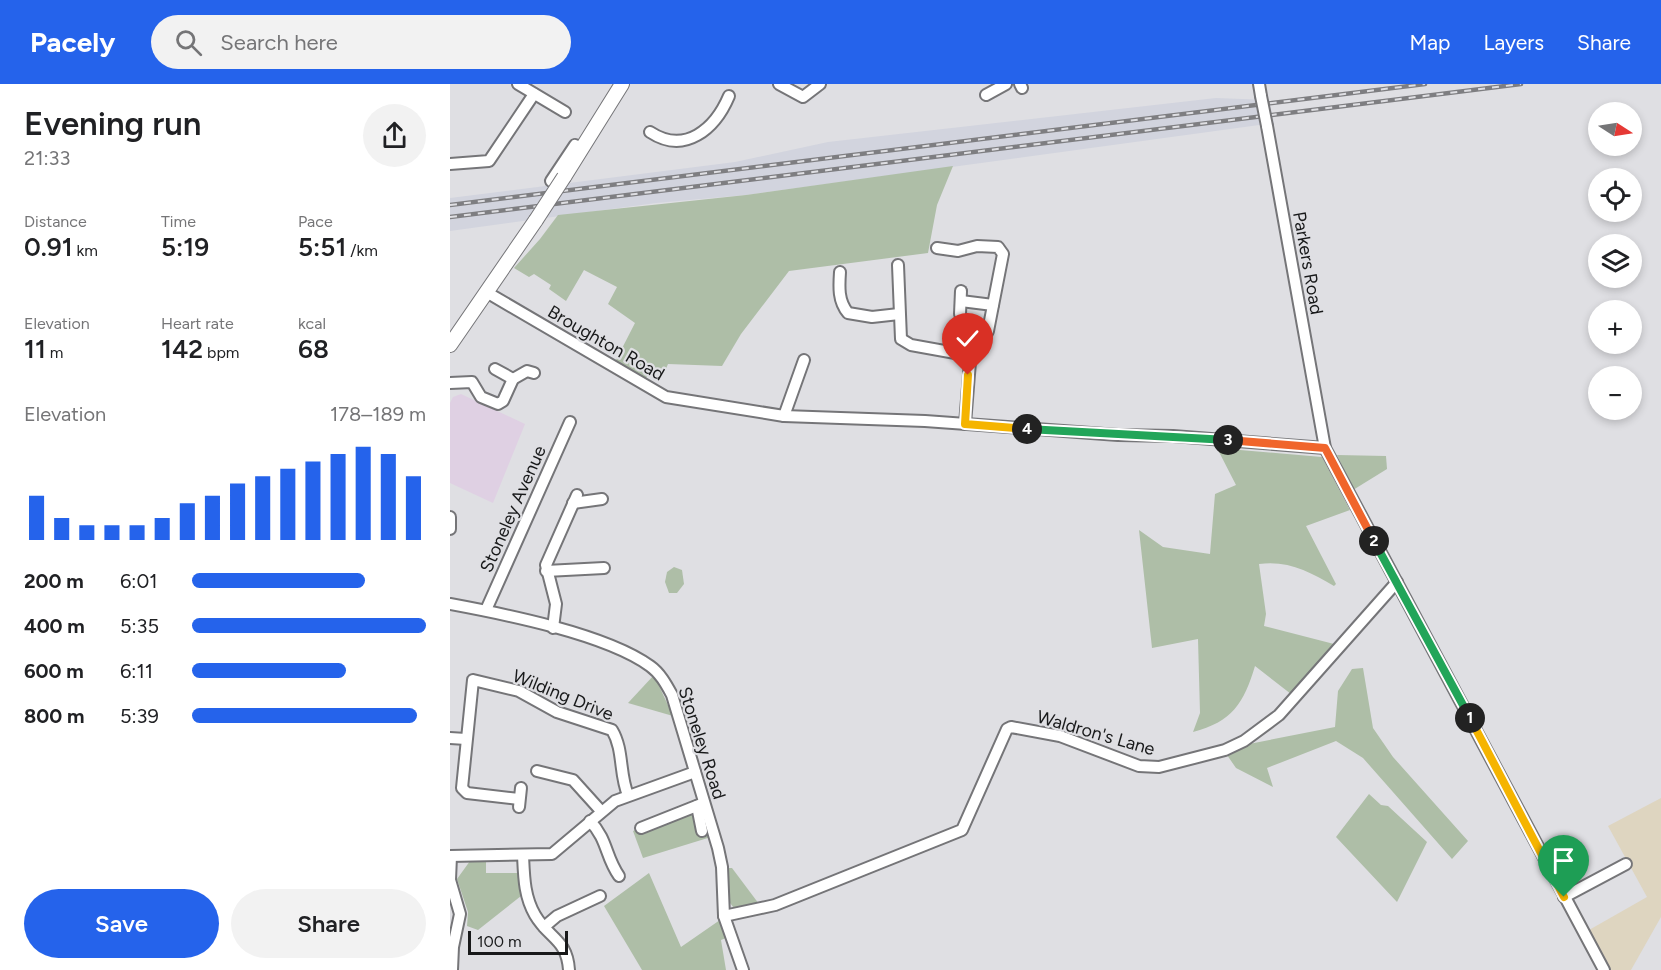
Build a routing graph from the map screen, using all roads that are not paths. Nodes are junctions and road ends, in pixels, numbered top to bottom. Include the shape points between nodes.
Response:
1 (518, 84) edge
2 (622, 84) edge
3 (729, 84) edge
4 (779, 84) edge
5 (820, 84) edge
6 (1006, 84) edge
7 (1259, 84) edge
8 (534, 94) junction
9 (986, 95) dead end
10 (565, 112) dead end
11 (650, 132) dead end
12 (450, 164) edge
13 (937, 248) dead end
14 (898, 265) dead end
15 (840, 272) dead end
16 (488, 292) junction
17 (993, 305) junction
18 (899, 314) junction
19 (960, 314) dead end
20 (450, 345) edge
21 (972, 356) junction
22 (804, 360) dead end
23 (495, 369) dead end
24 (534, 373) dead end
25 (513, 379) junction
26 (450, 383) edge
27 (784, 416) junction
28 (570, 422) dead end
29 (965, 424) junction
30 (1325, 448) junction
31 (602, 499) dead end
32 (452, 514) edge
33 (450, 529) edge
34 (604, 568) dead end
35 (546, 571) junction
36 (1397, 582) junction
37 (450, 604) edge
38 (486, 610) junction
39 (553, 628) junction
40 (450, 738) edge
41 (466, 739) junction
42 (537, 770) dead end
43 (695, 772) junction
44 (628, 795) junction
45 (520, 798) dead end
46 (701, 805) junction
47 (601, 811) junction
48 (590, 820) junction
49 (641, 828) dead end
50 (702, 831) dead end
51 (523, 855) junction
52 (451, 856) edge
53 (1626, 864) dead end
54 (619, 876) dead end
55 (1564, 897) junction
56 (597, 900) dead end
57 (724, 916) junction
58 (544, 927) junction
59 (452, 970) edge
60 (568, 970) edge
61 (742, 970) edge
62 (1604, 970) edge

1 - 8 street
2 - 16 main road, bridge via 557,179 536,220
3 - 11 street via 727,92 731,98 696,137 673,141
4 - 5 street via 805,99
6 - 9 street
7 - 30 street, Parkers Road, bridge
8 - 10 street
8 - 12 street via 489,161
13 - 17 street via 957,256 977,246 998,247 1003,254
14 - 18 street
15 - 18 street via 839,291 848,313 872,317
16 - 20 main road
16 - 27 street, Broughton Road via 666,397
17 - 19 street via 961,296
17 - 21 street via 984,343
18 - 21 street via 901,339 905,343
21 - 29 street
22 - 27 street
23 - 25 street
24 - 25 street via 527,371
25 - 26 street via 498,404 481,397 472,382
27 - 29 street, Broughton Road
28 - 38 street, Stoneley Avenue
29 - 30 street, Broughton Road
30 - 36 street, Parkers Road
31 - 35 street via 575,499
32 - 33 street
34 - 35 street
35 - 39 street via 556,604
36 - 55 street, Parkers Road
36 - 57 street, Waldron's Lane via 1279,715 1244,741 1159,767 1139,766 1060,736 1011,727 962,830 775,905
37 - 38 street, Stoneley Road
38 - 39 street, Stoneley Road
39 - 43 street, Stoneley Road via 607,644 658,674 672,695
40 - 41 street
41 - 44 street, Wilding Drive via 473,680 519,691 556,712 612,730
41 - 45 street via 464,792
42 - 47 street via 573,780
43 - 44 street
43 - 46 street, Stoneley Road
44 - 47 street
46 - 49 street
46 - 50 street
46 - 57 street, Stoneley Road via 722,867
47 - 48 street
48 - 51 street via 552,854
48 - 54 street via 605,839
51 - 52 street
51 - 58 street via 528,900
52 - 59 street via 450,880 460,914
53 - 55 street
55 - 62 street, Parkers Road
56 - 58 street via 557,916
57 - 61 street, Stoneley Road
58 - 60 street via 566,950

